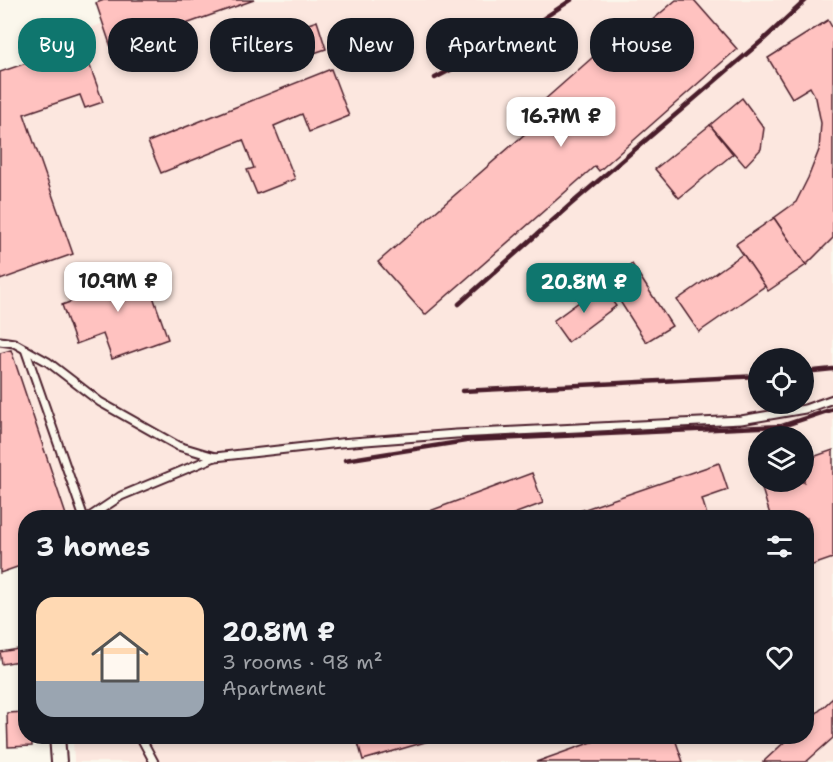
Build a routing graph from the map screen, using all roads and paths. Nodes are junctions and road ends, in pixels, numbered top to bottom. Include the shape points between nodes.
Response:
1 (0, 341) edge
2 (25, 349) junction
3 (833, 399) edge
4 (215, 457) junction
5 (83, 510) edge
6 (99, 510) edge
7 (58, 744) edge
8 (144, 744) edge
9 (59, 762) edge
10 (154, 762) edge

1 - 2 lane
2 - 4 lane via 100,402 178,446
2 - 5 lane
3 - 4 lane via 805,409 741,420 456,434
4 - 6 lane via 121,496
7 - 9 street
8 - 10 lane

